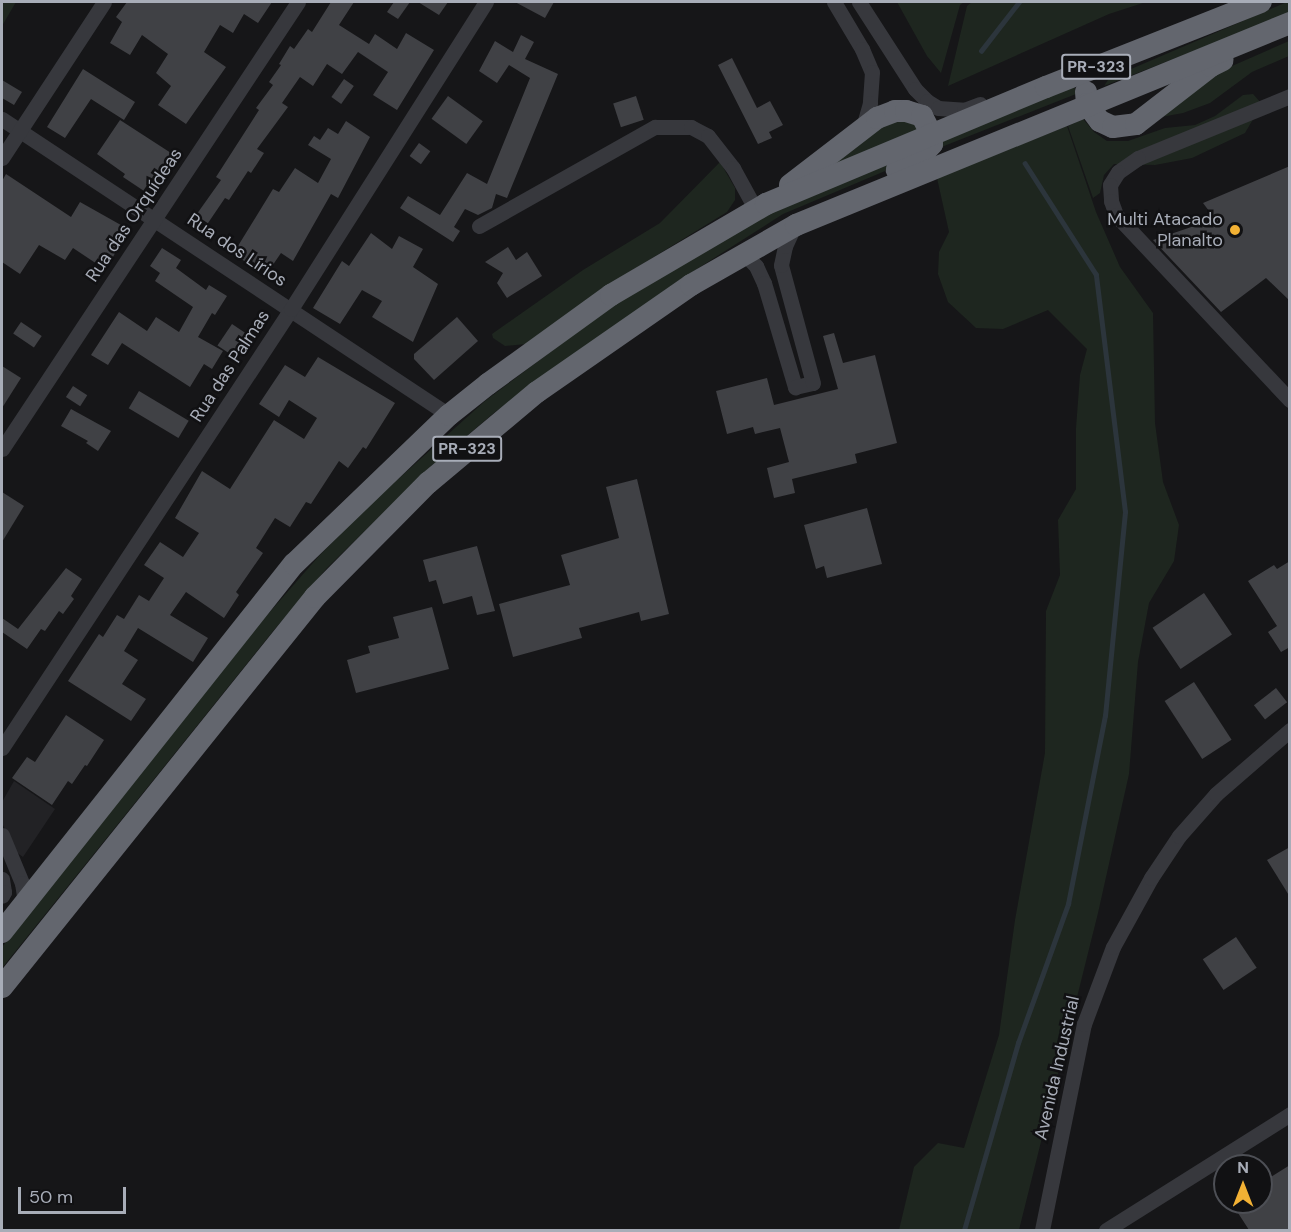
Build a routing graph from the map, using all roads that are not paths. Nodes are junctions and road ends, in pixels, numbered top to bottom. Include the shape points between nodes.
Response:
1 (104, 2) edge
2 (298, 2) edge
3 (486, 2) edge
4 (860, 2) edge
5 (1261, 2) edge
6 (841, 4) edge
7 (1288, 23) edge
8 (1139, 51) junction
9 (1046, 87) junction
10 (1289, 98) edge
11 (1087, 104) junction
12 (2, 119) edge
13 (863, 128) junction
14 (19, 130) junction
15 (931, 134) junction
16 (2, 158) edge
17 (761, 207) junction
18 (155, 219) junction
19 (796, 225) junction
20 (479, 226) dead end
21 (745, 255) junction
22 (291, 309) junction
23 (1290, 400) edge
24 (449, 416) junction
25 (2, 449) edge
26 (1290, 730) edge
27 (2, 748) edge
28 (2, 835) edge
29 (18, 872) junction
30 (44, 877) junction
31 (2, 879) edge
32 (2, 896) edge
33 (25, 901) junction
34 (2, 932) edge
35 (2, 987) edge
36 (1290, 1114) edge
37 (1042, 1230) edge
38 (1106, 1230) edge

1 - 14 street
2 - 18 street, Rua das Orquídeas
3 - 22 street, Rua das Palmas
4 - 9 street via 915,89 938,108 964,110 1036,85
5 - 8 highway, PR-323
6 - 13 street via 872,72
7 - 11 highway, PR-323
7 - 11 highway via 1278,34 1211,66 1136,124 1113,127 1100,122
8 - 9 highway, PR-323
8 - 11 highway via 1095,78 1085,93
9 - 15 highway, PR-323
10 - 23 street via 1161,147 1118,172 1110,185 1116,215
11 - 19 highway, PR-323
12 - 14 street, Rua dos Lírios
13 - 15 highway via 877,118 906,111 922,116
13 - 17 highway
14 - 16 street
14 - 18 street, Rua dos Lírios
15 - 17 highway, PR-323
15 - 19 highway via 932,144 921,156
17 - 20 street via 708,136 691,127 655,127
17 - 24 highway, PR-323 via 611,295
18 - 22 street, Rua dos Lírios
18 - 25 street, Rua das Orquídeas
19 - 21 highway, PR-323
19 - 21 street via 781,265 813,382 795,387 764,283
21 - 35 highway, PR-323 via 647,313 537,392 435,477 364,545 282,635
22 - 24 street, Rua dos Lírios
22 - 27 street, Rua das Palmas
24 - 30 highway, PR-323 via 289,570
26 - 37 street, Avenida Industrial via 1216,794 1179,836 1113,947 1084,1024
28 - 29 street
29 - 30 street
29 - 33 street
30 - 33 highway, PR-323
31 - 32 street
33 - 34 highway, PR-323
36 - 38 street

